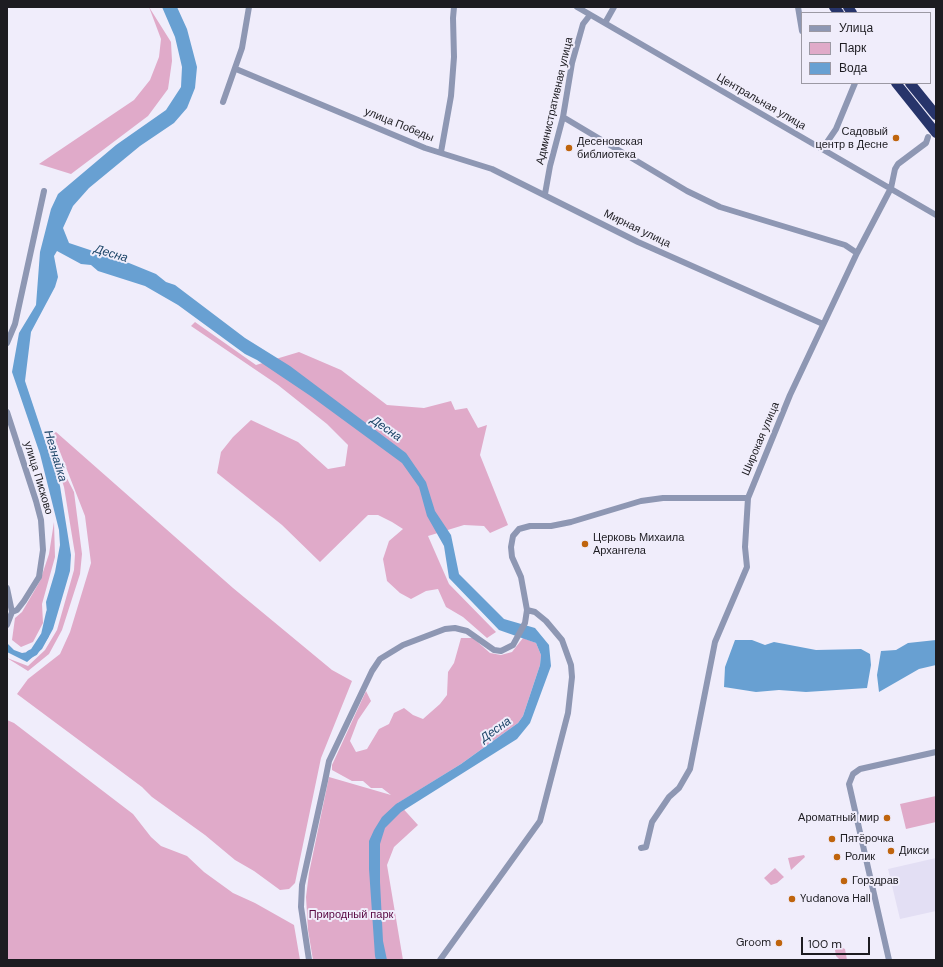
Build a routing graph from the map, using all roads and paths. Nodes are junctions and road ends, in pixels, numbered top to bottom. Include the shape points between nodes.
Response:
1 (249, 7) edge
2 (454, 7) edge
3 (577, 7) edge
4 (614, 7) edge
5 (798, 7) edge
6 (590, 14) junction
7 (605, 23) junction
8 (801, 25) edge
9 (236, 68) junction
10 (855, 84) edge
11 (897, 84) edge
12 (911, 84) edge
13 (223, 102) dead end
14 (936, 115) edge
15 (563, 117) junction
16 (932, 135) edge
17 (823, 148) junction
18 (442, 152) junction
19 (891, 188) junction
20 (44, 191) dead end
21 (545, 194) junction
22 (936, 215) edge
23 (857, 253) junction
24 (823, 324) junction
25 (7, 343) edge
26 (7, 412) edge
27 (748, 498) junction
28 (7, 588) edge
29 (8, 597) edge
30 (527, 610) junction
31 (12, 612) junction
32 (7, 625) edge
33 (936, 752) edge
34 (641, 848) dead end
35 (309, 960) edge
36 (440, 960) edge
37 (889, 960) edge

1 - 9 street
2 - 18 street, улица Победы via 451,96
3 - 6 street, Центральная улица
4 - 7 street
5 - 8 street
6 - 7 street, Центральная улица
6 - 15 street, Административная улица via 583,24 576,50
7 - 17 street, Центральная улица
9 - 13 street
9 - 18 street, улица Победы via 425,148
10 - 17 street via 836,129
11 - 16 highway
12 - 14 highway
15 - 21 street, Административная улица
15 - 23 street via 720,207 845,245
16 - 19 street, Широкая улица via 926,143 898,164
17 - 19 street, Центральная улица
18 - 21 street, Мирная улица via 492,169
19 - 22 street, Центральная улица
19 - 23 street, Широкая улица
20 - 25 street via 15,324
21 - 24 street, Мирная улица via 638,242
23 - 24 street, Широкая улица
24 - 27 street, Широкая улица via 775,429
26 - 31 street, улица Писково via 36,501 43,550 39,577 24,601
27 - 30 street via 663,498 641,501 571,522 519,529 513,536 511,547 512,557 521,577
27 - 34 street, Широкая улица via 745,547 747,567 715,642 690,769 679,788 669,797 652,822 646,847
28 - 29 street
29 - 31 street
30 - 35 street via 525,623 513,645 501,651 494,650 467,631 445,629 389,653 380,659 372,671 329,760 303,878 301,907
30 - 36 street via 535,612 546,621 562,640 571,665 572,677 568,713 540,821
31 - 32 street
33 - 37 street via 860,770 853,774 849,784

